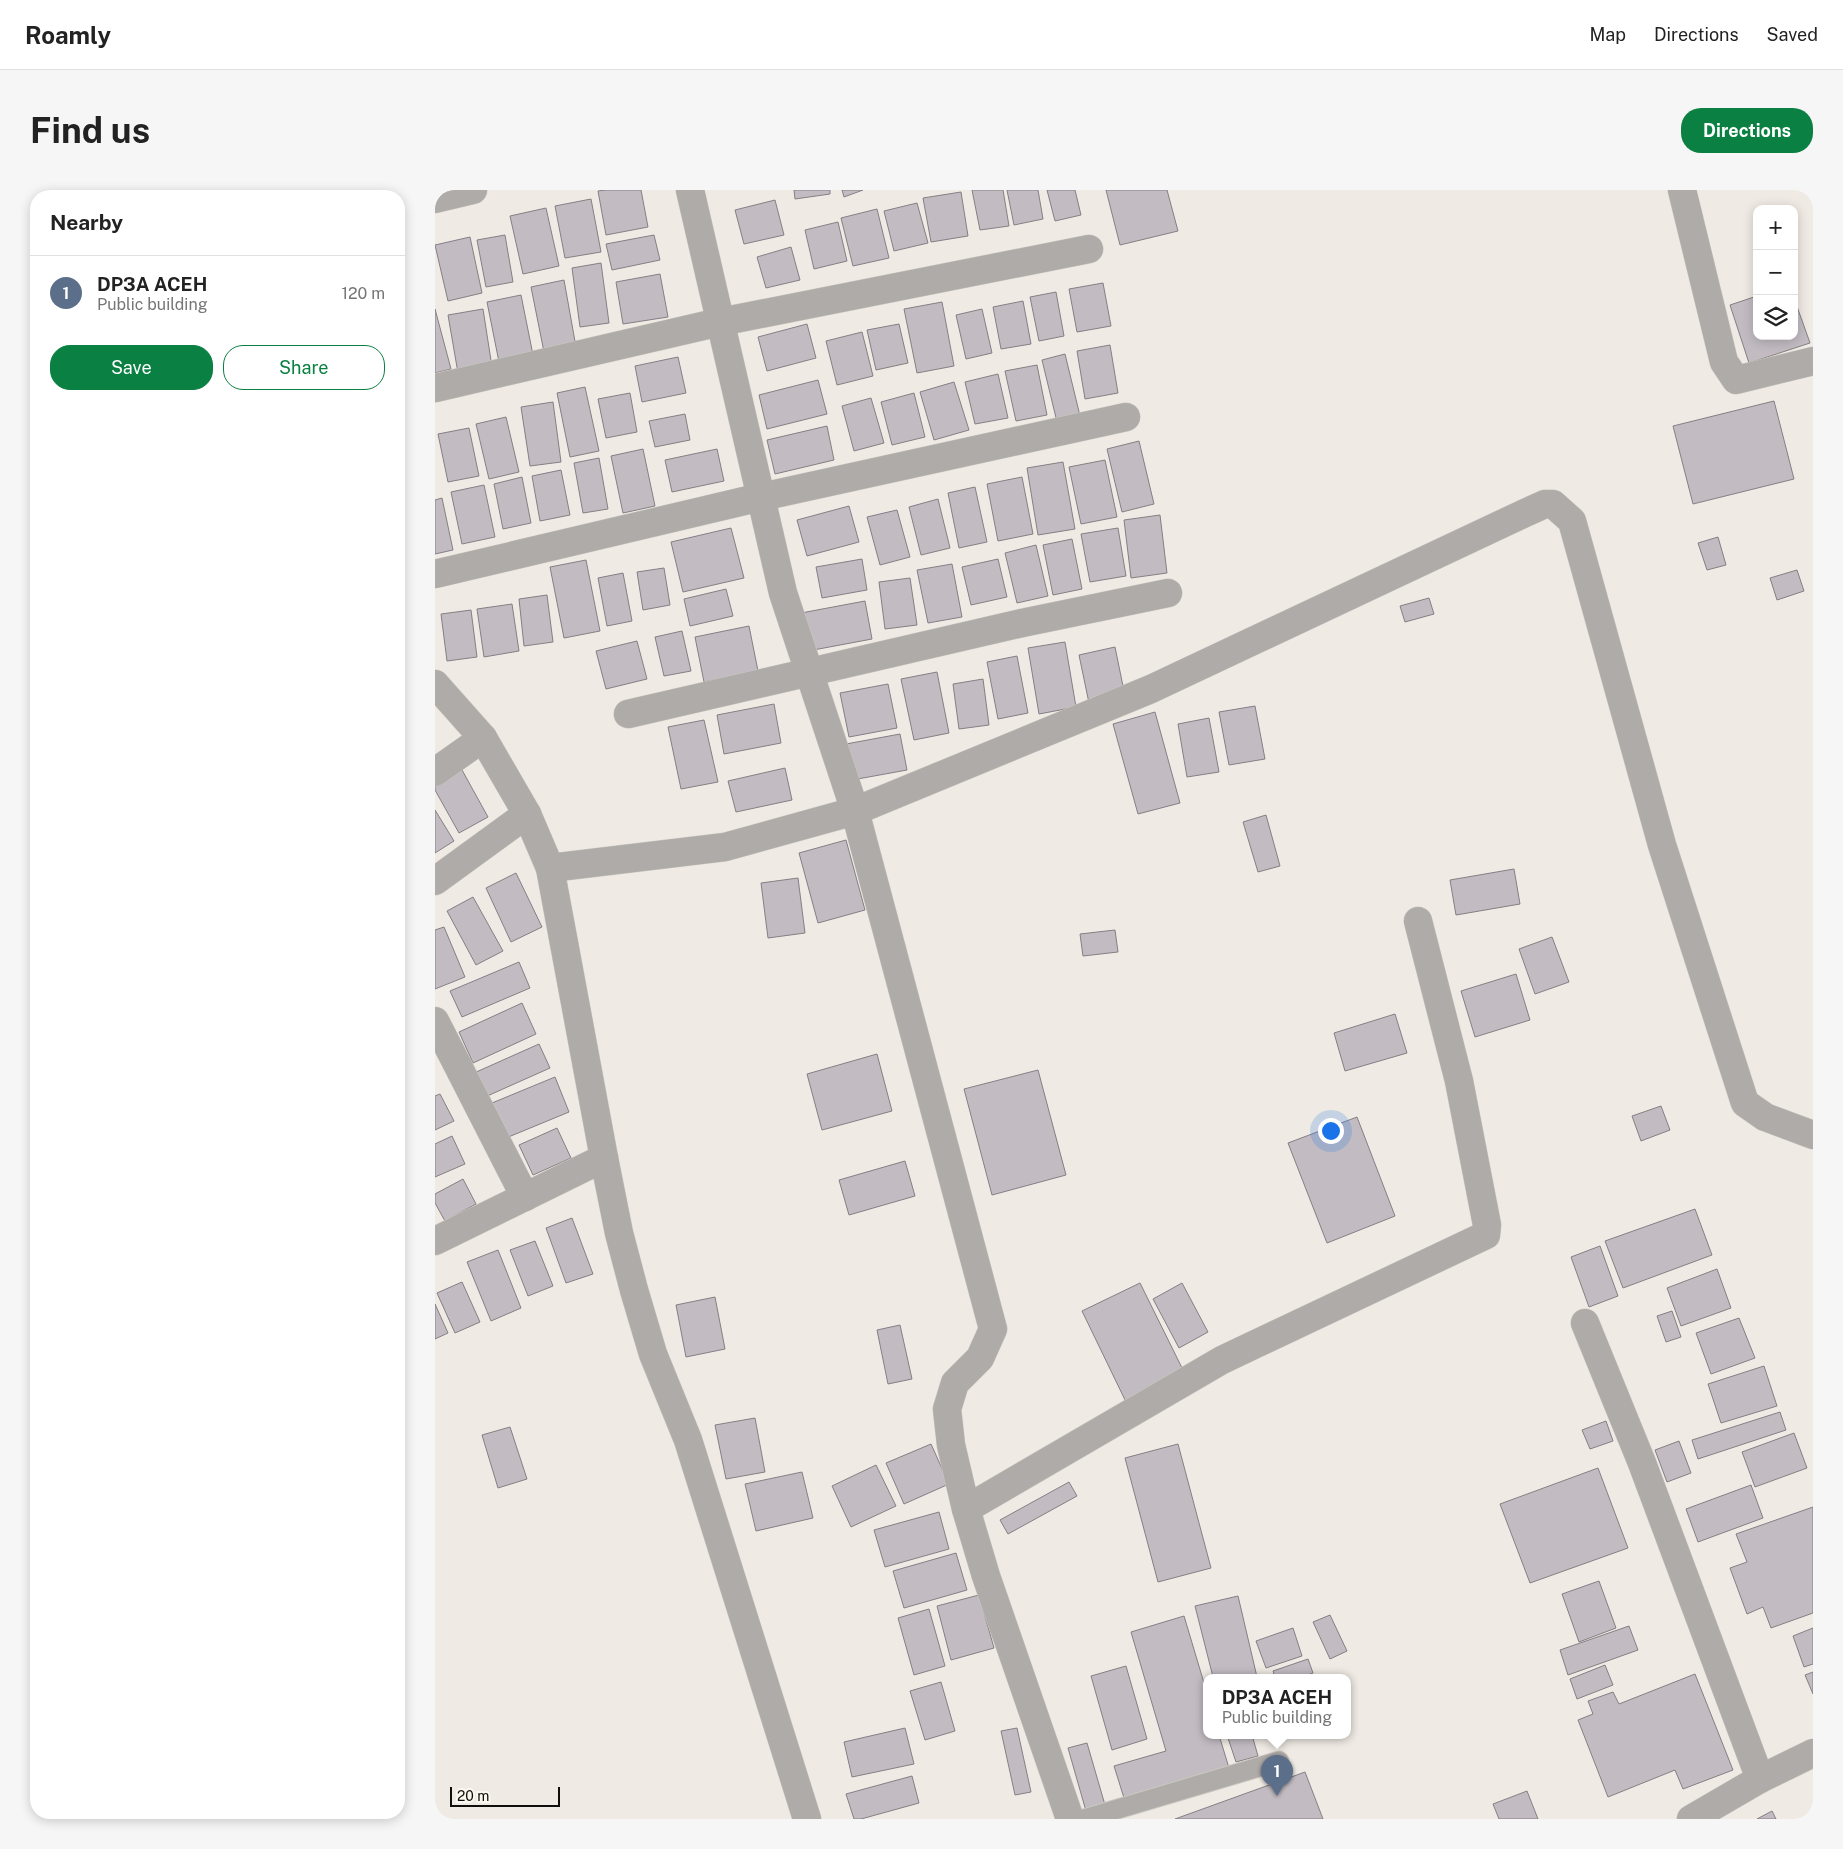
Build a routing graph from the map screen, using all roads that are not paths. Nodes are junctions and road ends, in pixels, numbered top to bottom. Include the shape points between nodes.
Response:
1 (473, 190) edge
2 (690, 190) edge
3 (1682, 190) edge
4 (435, 199) edge
5 (1089, 249) dead end
6 (720, 322) junction
7 (1813, 361) edge
8 (435, 388) edge
9 (1126, 417) dead end
10 (761, 497) junction
11 (435, 574) edge
12 (1168, 593) dead end
13 (809, 673) junction
14 (435, 684) edge
15 (628, 714) dead end
16 (483, 738) junction
17 (435, 772) edge
18 (855, 811) junction
19 (527, 814) junction
20 (550, 868) junction
21 (435, 881) edge
22 (1419, 921) dead end
23 (435, 1021) edge
24 (1813, 1135) edge
25 (604, 1158) junction
26 (525, 1197) junction
27 (435, 1241) edge
28 (1585, 1323) dead end
29 (966, 1509) junction
30 (1813, 1753) edge
31 (1279, 1760) dead end
32 (1759, 1779) junction
33 (807, 1819) edge
34 (1070, 1819) edge
35 (1084, 1819) edge
36 (1691, 1819) edge

1 - 4 street
2 - 6 street
3 - 7 street via 1724,362 1736,380
5 - 6 street
6 - 8 street
6 - 10 street
9 - 10 street
10 - 11 street
10 - 13 street via 783,593
12 - 13 street
13 - 15 street
13 - 18 street
14 - 16 street
16 - 17 street
16 - 19 street
18 - 20 street via 725,847
18 - 24 street via 1151,689 1525,513 1553,504 1573,521 1662,845 1745,1104 1765,1117
18 - 29 street via 993,1329 979,1358 955,1383 947,1409 951,1445
19 - 20 street
19 - 21 street
20 - 25 street
22 - 29 street via 1459,1082 1487,1226 1486,1235 1222,1360
23 - 26 street
25 - 26 street
25 - 33 street via 633,1290 653,1354 688,1440
26 - 27 street
28 - 32 street via 1642,1463
29 - 34 street
30 - 32 street
31 - 35 lane
32 - 36 street

